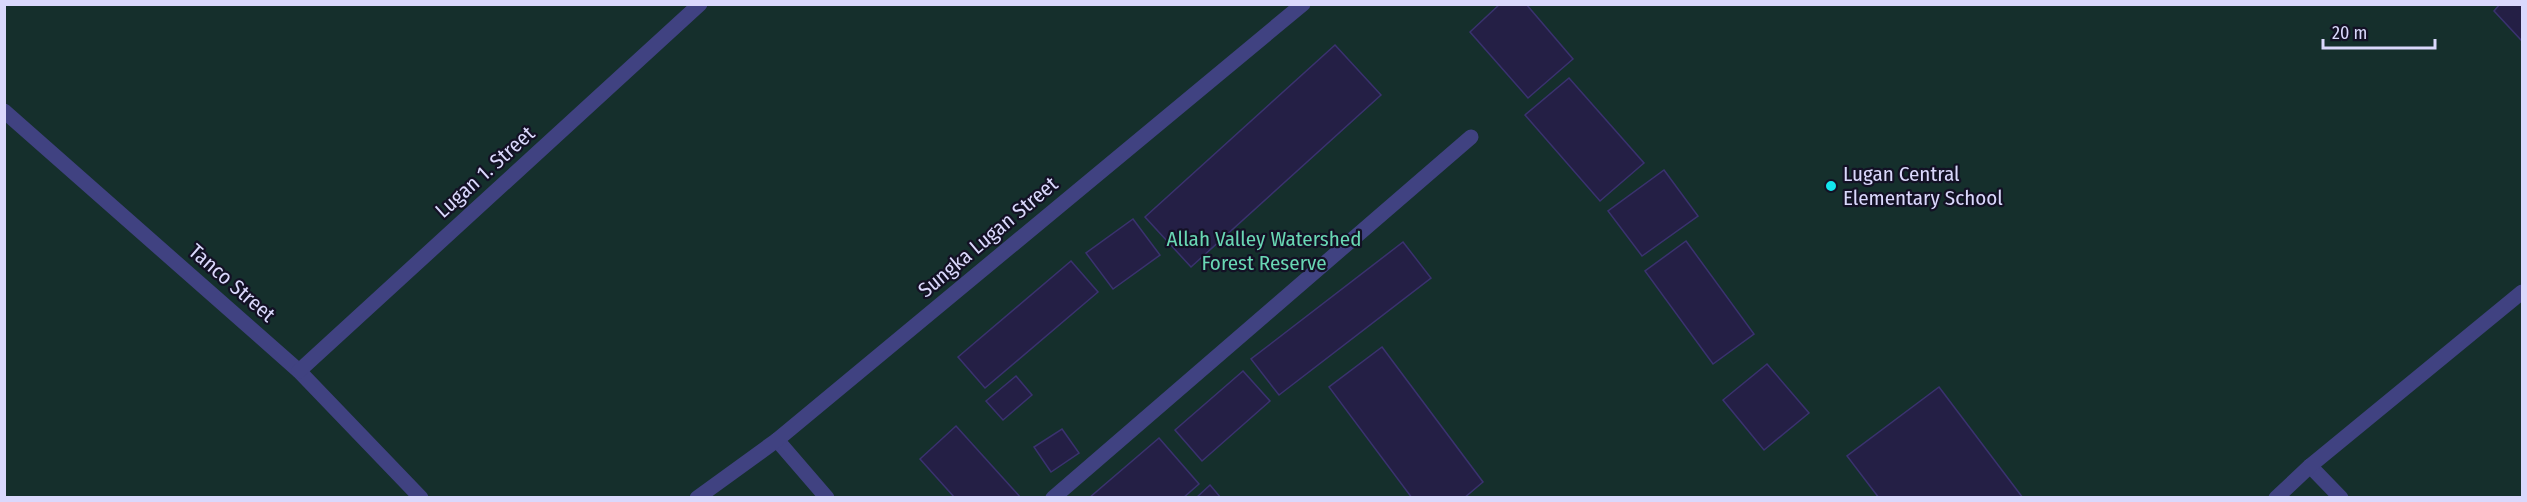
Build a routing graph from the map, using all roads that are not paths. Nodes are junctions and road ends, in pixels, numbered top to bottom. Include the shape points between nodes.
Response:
1 (700, 4) edge
2 (1304, 4) edge
3 (4, 111) edge
4 (1471, 137) dead end
5 (2523, 292) edge
6 (299, 371) junction
7 (777, 440) junction
8 (2310, 466) junction
9 (421, 498) edge
10 (697, 498) edge
11 (826, 498) edge
12 (1053, 498) edge
13 (2276, 498) edge
14 (2341, 498) edge

1 - 6 street, Lugan 1. Street
2 - 7 street, Sungka Lugan Street
3 - 6 street, Tanco Street
4 - 12 street
5 - 8 street
6 - 9 street, Tanco Street
7 - 10 street, Sungka Lugan Street
7 - 11 street
8 - 13 street
8 - 14 street

